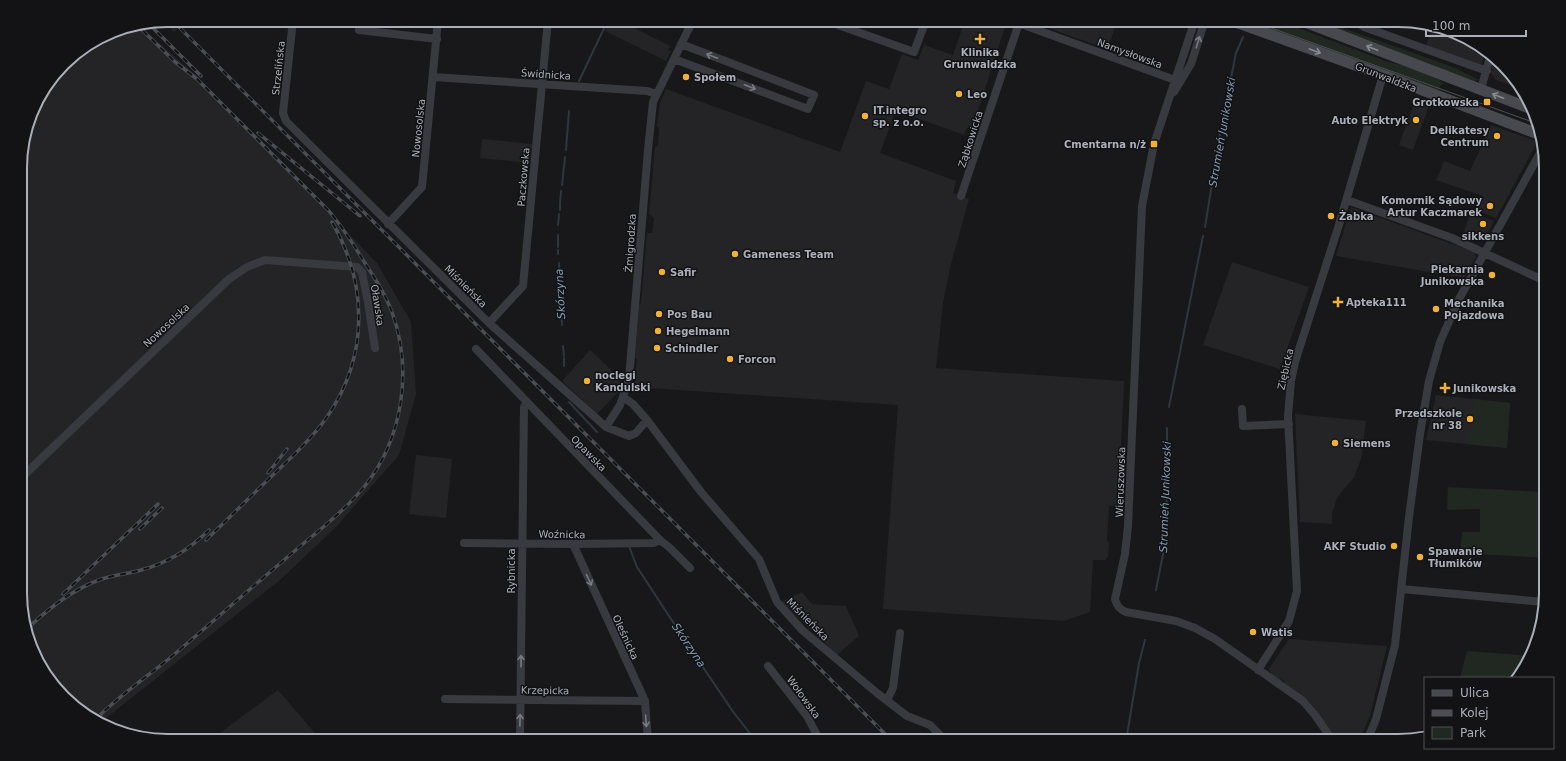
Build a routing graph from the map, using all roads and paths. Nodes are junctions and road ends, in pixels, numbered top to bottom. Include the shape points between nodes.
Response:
1 (291, 27) edge
2 (359, 27) edge
3 (438, 27) edge
4 (547, 27) edge
5 (690, 27) edge
6 (844, 27) edge
7 (923, 27) edge
8 (1017, 27) edge
9 (1032, 27) edge
10 (1193, 27) edge
11 (1203, 27) edge
12 (1249, 27) edge
13 (1318, 27) edge
14 (1364, 27) edge
15 (437, 39) junction
16 (681, 44) junction
17 (674, 59) junction
18 (1489, 60) edge
19 (1486, 71) junction
20 (1383, 75) junction
21 (433, 77) junction
22 (1175, 80) junction
23 (542, 83) junction
24 (1481, 89) junction
25 (656, 94) junction
26 (1170, 99) junction
27 (1524, 106) edge
28 (284, 117) joint
29 (1534, 132) edge
30 (1539, 156) edge
31 (961, 196) dead end
32 (1347, 200) junction
33 (388, 224) junction
34 (1485, 252) junction
35 (357, 267) joint
36 (1539, 278) edge
37 (489, 323) junction
38 (375, 348) dead end
39 (476, 349) dead end
40 (623, 397) junction
41 (527, 403) junction
42 (1242, 409) dead end
43 (647, 420) junction
44 (1289, 424) junction
45 (606, 427) junction
46 (27, 472) edge
47 (660, 540) junction
48 (464, 543) dead end
49 (522, 543) junction
50 (573, 544) junction
51 (690, 568) dead end
52 (1401, 589) junction
53 (1539, 602) edge
54 (900, 633) dead end
55 (768, 666) dead end
56 (1258, 670) junction
57 (445, 699) dead end
58 (521, 700) junction
59 (887, 700) junction
60 (645, 701) junction
61 (520, 734) edge
62 (647, 734) edge
63 (816, 734) edge
64 (939, 734) edge
65 (1327, 734) edge
66 (1370, 734) edge

1 - 28 street, Strzelińska
2 - 15 street via 359,30
3 - 15 street, Nowosolska
4 - 23 street, Paczkowska
5 - 16 street, Żmigrodzka
6 - 7 street via 914,52
8 - 31 street, Ząbkowicka
9 - 22 street, Namysłowska
10 - 22 street, Wieruszowska
26 -> 11 street, Wieruszowska via 1191,64
12 -> 20 street, Grunwaldzka
24 -> 13 street
14 - 19 street
15 - 21 street, Nowosolska
16 - 17 street, Żmigrodzka
17 -> 16 street via 808,109 814,96
17 - 25 street, Żmigrodzka
18 - 19 street
19 - 24 street
20 - 29 street, Grunwaldzka
20 - 32 street, Ziębicka
21 - 23 street, Świdnicka
21 - 33 street, Nowosolska via 422,187
22 - 26 street, Wieruszowska
23 - 25 street, Świdnicka via 647,91
23 - 37 street, Paczkowska via 523,286
27 -> 24 street
25 - 40 street, Żmigrodzka via 648,150 629,379
26 - 56 street, Wieruszowska via 1154,144 1140,217 1128,526 1115,599 1116,605 1126,612 1176,621 1206,634
28 - 33 street, Miśnieńska
30 - 34 street
32 - 34 street
32 - 44 street, Ziębicka via 1295,362 1289,399
33 - 37 street, Miśnieńska
34 - 36 street
34 - 52 street via 1446,327 1429,381
35 - 38 street, Oławska via 362,272
35 - 46 street, Nowosolska via 266,260 242,271 223,284
37 - 45 street, Miśnieńska
39 - 41 street, Opawska
40 - 43 street, Miśnieńska via 634,404
40 - 45 street, Żmigrodzka
41 - 47 street, Opawska
41 - 49 street, Rybnicka via 524,407
42 - 44 street via 1243,426
43 - 45 street, Miśnieńska via 636,433 629,436
43 - 59 street, Miśnieńska via 701,492 759,559 777,602 802,630
44 - 56 street, Ziębicka via 1297,591 1290,621
47 - 50 street, Woźnicka via 654,543
47 - 51 street, Opawska
48 - 49 street, Woźnicka
49 - 50 street, Woźnicka
58 -> 49 street, Rybnicka
50 -> 60 street, Oleśnicka
52 - 53 street
52 - 66 street via 1394,650
54 - 59 street via 893,688
55 - 63 street, Wołowska via 807,716
56 - 65 street, Wieruszowska via 1299,698
57 - 58 street, Krzepicka
58 - 60 street, Krzepicka
61 -> 58 street, Rybnicka
59 - 64 street, Miśnieńska via 907,716 930,725
60 -> 62 street, Oleśnicka

